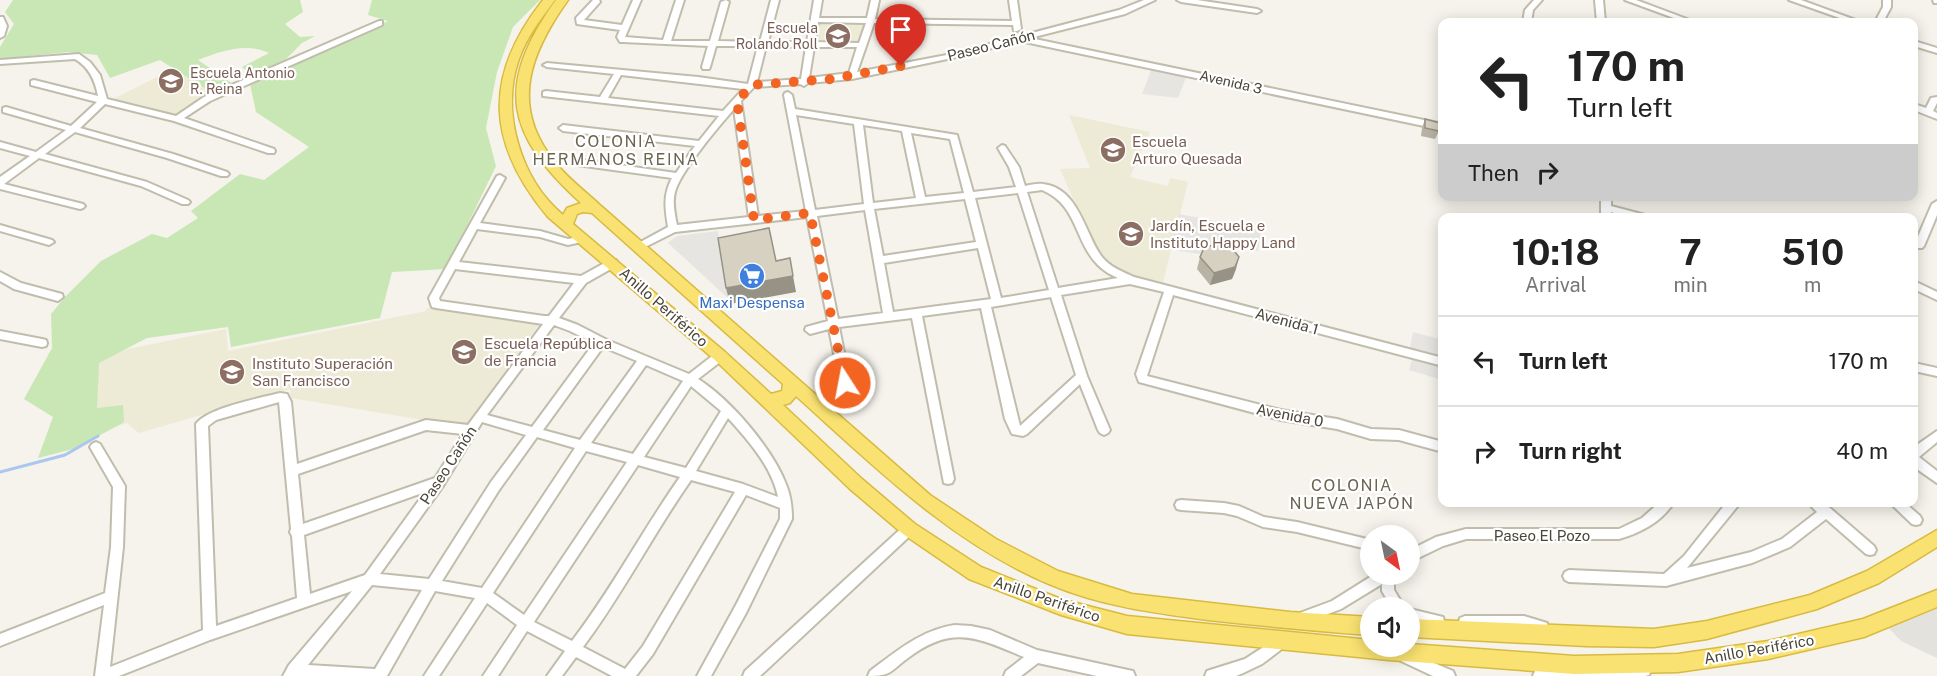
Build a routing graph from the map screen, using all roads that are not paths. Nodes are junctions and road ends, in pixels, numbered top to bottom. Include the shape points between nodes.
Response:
1 (549, 0) edge
2 (562, 0) edge
3 (638, 0) edge
4 (680, 0) edge
5 (775, 0) edge
6 (818, 0) edge
7 (875, 0) edge
8 (1013, 0) edge
9 (1181, 0) edge
10 (1538, 0) edge
11 (1598, 0) edge
12 (1629, 0) edge
13 (1793, 0) edge
14 (1823, 0) edge
15 (1887, 0) edge
16 (1146, 1) edge
17 (596, 2) dead end
18 (725, 2) dead end
19 (1817, 9) junction
20 (1257, 11) dead end
21 (1528, 18) edge
22 (1600, 18) edge
23 (1680, 18) edge
24 (1845, 18) edge
25 (1881, 18) edge
26 (0, 19) edge
27 (814, 20) junction
28 (872, 22) junction
29 (379, 23) dead end
30 (1015, 23) junction
31 (623, 28) junction
32 (1, 32) edge
33 (1019, 38) junction
34 (666, 43) junction
35 (763, 43) junction
36 (713, 44) junction
37 (810, 44) junction
38 (1918, 44) edge
39 (861, 45) junction
40 (1937, 51) edge
41 (0, 62) edge
42 (547, 65) dead end
43 (706, 67) dead end
44 (619, 72) junction
45 (852, 76) junction
46 (33, 83) dead end
47 (804, 83) junction
48 (750, 86) junction
49 (546, 94) dead end
50 (788, 94) dead end
51 (103, 100) junction
52 (603, 100) junction
53 (1937, 100) edge
54 (737, 101) junction
55 (1918, 108) edge
56 (6, 110) dead end
57 (791, 111) junction
58 (726, 114) junction
59 (1933, 114) edge
60 (1918, 117) edge
61 (177, 119) junction
62 (858, 122) junction
63 (1937, 124) edge
64 (1438, 126) edge
65 (563, 128) dead end
66 (72, 130) junction
67 (906, 131) junction
68 (702, 144) junction
69 (0, 145) edge
70 (1002, 148) dead end
71 (271, 151) dead end
72 (35, 156) junction
73 (577, 162) dead end
74 (224, 174) dead end
75 (679, 176) junction
76 (500, 178) dead end
77 (0, 184) edge
78 (1021, 189) junction
79 (967, 195) junction
80 (921, 201) junction
81 (185, 202) dead end
82 (1937, 204) edge
83 (80, 206) dead end
84 (869, 207) junction
85 (596, 209) junction
86 (810, 213) junction
87 (754, 220) junction
88 (473, 225) junction
89 (566, 225) junction
90 (0, 228) edge
91 (673, 229) junction
92 (583, 238) junction
93 (49, 242) dead end
94 (983, 244) junction
95 (1918, 246) dead end
96 (638, 247) junction
97 (879, 260) junction
98 (613, 263) junction
99 (451, 265) junction
100 (0, 276) edge
101 (582, 280) junction
102 (1131, 280) junction
103 (1918, 287) edge
104 (1169, 291) junction
105 (1055, 292) junction
106 (1937, 296) edge
107 (58, 297) dead end
108 (991, 303) junction
109 (916, 313) junction
110 (889, 316) junction
111 (553, 319) junction
112 (833, 324) junction
113 (810, 330) dead end
114 (0, 335) edge
115 (601, 342) junction
116 (42, 343) dead end
117 (720, 356) junction
118 (644, 360) junction
119 (1438, 361) edge
120 (1918, 368) edge
121 (1937, 372) edge
122 (1082, 376) junction
123 (690, 379) junction
124 (791, 383) junction
125 (845, 383) dead end
126 (766, 400) junction
127 (728, 410) junction
128 (479, 417) junction
129 (470, 430) junction
130 (1104, 430) dead end
131 (533, 431) junction
132 (1937, 436) edge
133 (584, 444) junction
134 (1438, 446) edge
135 (96, 447) dead end
136 (1918, 451) edge
137 (633, 460) junction
138 (1918, 463) edge
139 (292, 471) junction
140 (688, 475) junction
141 (1937, 478) edge
142 (948, 479) dead end
143 (439, 482) junction
144 (743, 489) junction
145 (786, 505) junction
146 (1181, 505) dead end
147 (1663, 507) edge
148 (1731, 507) edge
149 (1821, 507) edge
150 (1823, 507) edge
151 (1901, 507) edge
152 (1916, 520) dead end
153 (909, 529) junction
154 (296, 532) junction
155 (1937, 538) edge
156 (1360, 541) edge
157 (1420, 550) edge
158 (1870, 550) dead end
159 (1569, 576) dead end
160 (369, 579) junction
161 (1666, 580) junction
162 (432, 585) junction
163 (1371, 585) edge
164 (485, 594) junction
165 (112, 596) junction
166 (1937, 598) edge
167 (304, 601) junction
168 (1420, 618) edge
169 (1290, 621) junction
170 (524, 623) junction
171 (1360, 625) edge
172 (1420, 629) edge
173 (210, 634) junction
174 (1586, 637) junction
175 (0, 640) edge
176 (1282, 641) junction
177 (1360, 648) edge
178 (574, 649) junction
179 (1420, 653) edge
180 (1036, 656) junction
181 (1405, 657) edge
182 (1678, 663) junction
183 (292, 673) edge
184 (102, 676) edge
185 (379, 676) edge
186 (431, 676) edge
187 (490, 676) edge
188 (554, 676) edge
189 (626, 676) edge
190 (704, 676) edge
191 (750, 676) edge
192 (875, 676) edge
193 (1011, 676) edge
194 (1128, 676) edge
195 (1212, 676) edge
196 (1448, 676) edge
197 (1540, 676) edge

1 - 89 highway, Anillo Periférico via 515,52 507,82 506,113 511,141 525,177
2 - 85 highway, Anillo Periférico via 534,40 524,73 523,104 532,136 548,162
3 - 31 street
4 - 34 street
5 - 35 street
6 - 27 street
7 - 28 street
8 - 30 street
9 - 20 street
10 - 21 street
11 - 22 street
12 - 23 street
13 - 19 street
14 - 19 street
15 - 25 street
16 - 33 street, Paseo Cañón via 1122,12
17 - 31 street via 580,22
18 - 36 street
19 - 24 street
26 - 32 street
27 - 28 street
27 - 37 street
28 - 30 street
28 - 39 street
29 - 61 street via 207,99
30 - 33 street
31 - 34 street via 622,39
33 - 45 street, Paseo Cañón
33 - 64 street, Avenida 3
34 - 36 street
35 - 36 street
35 - 37 street
35 - 48 street
36 - 43 street
37 - 39 street
37 - 47 street
38 - 40 street
39 - 45 street
41 - 51 street via 76,56 93,70
42 - 44 street, Paseo Cañón
44 - 48 street, Paseo Cañón
44 - 52 street
45 - 47 street, Paseo Cañón
46 - 51 street
47 - 48 street, Paseo Cañón
48 - 54 street
49 - 52 street
50 - 57 street
51 - 61 street
51 - 66 street
52 - 58 street
53 - 59 street
54 - 58 street
54 - 87 street
55 - 59 street
56 - 66 street
57 - 62 street
57 - 86 street
58 - 68 street
60 - 63 street
61 - 71 street
62 - 67 street
62 - 84 street
65 - 68 street
66 - 72 street
66 - 74 street via 178,156
67 - 79 street via 954,137
67 - 80 street
68 - 75 street
69 - 72 street
70 - 78 street
72 - 77 street
72 - 81 street via 135,181
73 - 75 street
75 - 91 street via 668,202
76 - 88 street
77 - 83 street
78 - 79 street
78 - 102 street via 1043,187 1065,198 1098,259
78 - 105 street
79 - 80 street
79 - 94 street
80 - 84 street
82 - 95 street
84 - 86 street
84 - 97 street
85 - 89 highway via 577,208 568,215
85 - 96 highway, Anillo Periférico
86 - 87 street
86 - 112 street
87 - 91 street
88 - 92 street via 568,242
88 - 99 street
89 - 92 highway, Anillo Periférico
90 - 93 street
91 - 96 street
92 - 98 highway, Anillo Periférico
94 - 97 street
94 - 108 street
96 - 124 highway, Anillo Periférico
97 - 110 street
98 - 101 street, Paseo Cañón
98 - 117 highway, Anillo Periférico
99 - 101 street
99 - 111 street via 434,298 436,304
100 - 107 street via 18,286
101 - 111 street, Paseo Cañón
102 - 104 street, Avenida 1
102 - 105 street
103 - 106 street
104 - 119 street, Avenida 1
104 - 134 street, Avenida 0 via 1141,374 1146,381 1264,411
105 - 108 street
105 - 122 street
108 - 109 street
108 - 122 street via 1016,431 1029,428
109 - 110 street
109 - 142 street
110 - 112 street
111 - 115 street
111 - 128 street, Paseo Cañón
112 - 113 street
112 - 125 street
114 - 116 street
115 - 118 street
115 - 131 street
117 - 123 street
117 - 126 highway, Anillo Periférico
118 - 123 street
118 - 133 street
120 - 121 street
122 - 130 street
123 - 127 street
123 - 137 street
124 - 126 highway via 789,395 782,400
124 - 169 highway, Anillo Periférico via 924,500 990,544 1054,578 1132,602
126 - 153 highway, Anillo Periférico
127 - 140 street
127 - 145 street via 780,483
128 - 129 street, Paseo Cañón
128 - 131 street
129 - 139 street via 426,425
129 - 143 street, Paseo Cañón
131 - 133 street
131 - 162 street
132 - 136 street
133 - 137 street
133 - 164 street
135 - 165 street via 119,486
137 - 140 street
137 - 170 street
138 - 141 street
139 - 154 street
139 - 173 street via 283,397 213,416 202,424
140 - 144 street
140 - 178 street via 602,612
143 - 154 street
143 - 160 street, Paseo Cañón
144 - 145 street
144 - 189 street via 648,650
145 - 190 street via 786,519 779,535
146 - 156 street via 1239,511 1263,522
147 - 157 street, Paseo El Pozo via 1636,529 1619,534 1466,534
148 - 161 street via 1688,561
149 - 161 street via 1786,543 1752,557
150 - 158 street
151 - 152 street
153 - 176 highway, Anillo Periférico via 975,573 1061,607 1127,626
153 - 191 street
154 - 167 street
155 - 174 highway, Anillo Periférico via 1874,577 1811,603 1707,630 1654,638
159 - 161 street
160 - 162 street
160 - 167 street
160 - 183 street, Paseo Cañón
162 - 164 street
162 - 185 street
163 - 169 street via 1330,609
164 - 170 street
164 - 186 street
165 - 175 street
165 - 184 street
166 - 182 highway, Anillo Periférico via 1864,627 1768,650
167 - 173 street
168 - 174 street via 1524,622
169 - 171 highway, Anillo Periférico
170 - 178 street
170 - 187 street
172 - 174 highway, Anillo Periférico
173 - 184 street
176 - 177 highway, Anillo Periférico
176 - 195 street via 1256,662
178 - 188 street
178 - 189 street
179 - 182 highway, Anillo Periférico via 1574,665
180 - 192 street via 992,636 953,630 920,641
180 - 193 street
180 - 194 street
181 - 196 street
182 - 197 street via 1627,674
183 - 185 street

